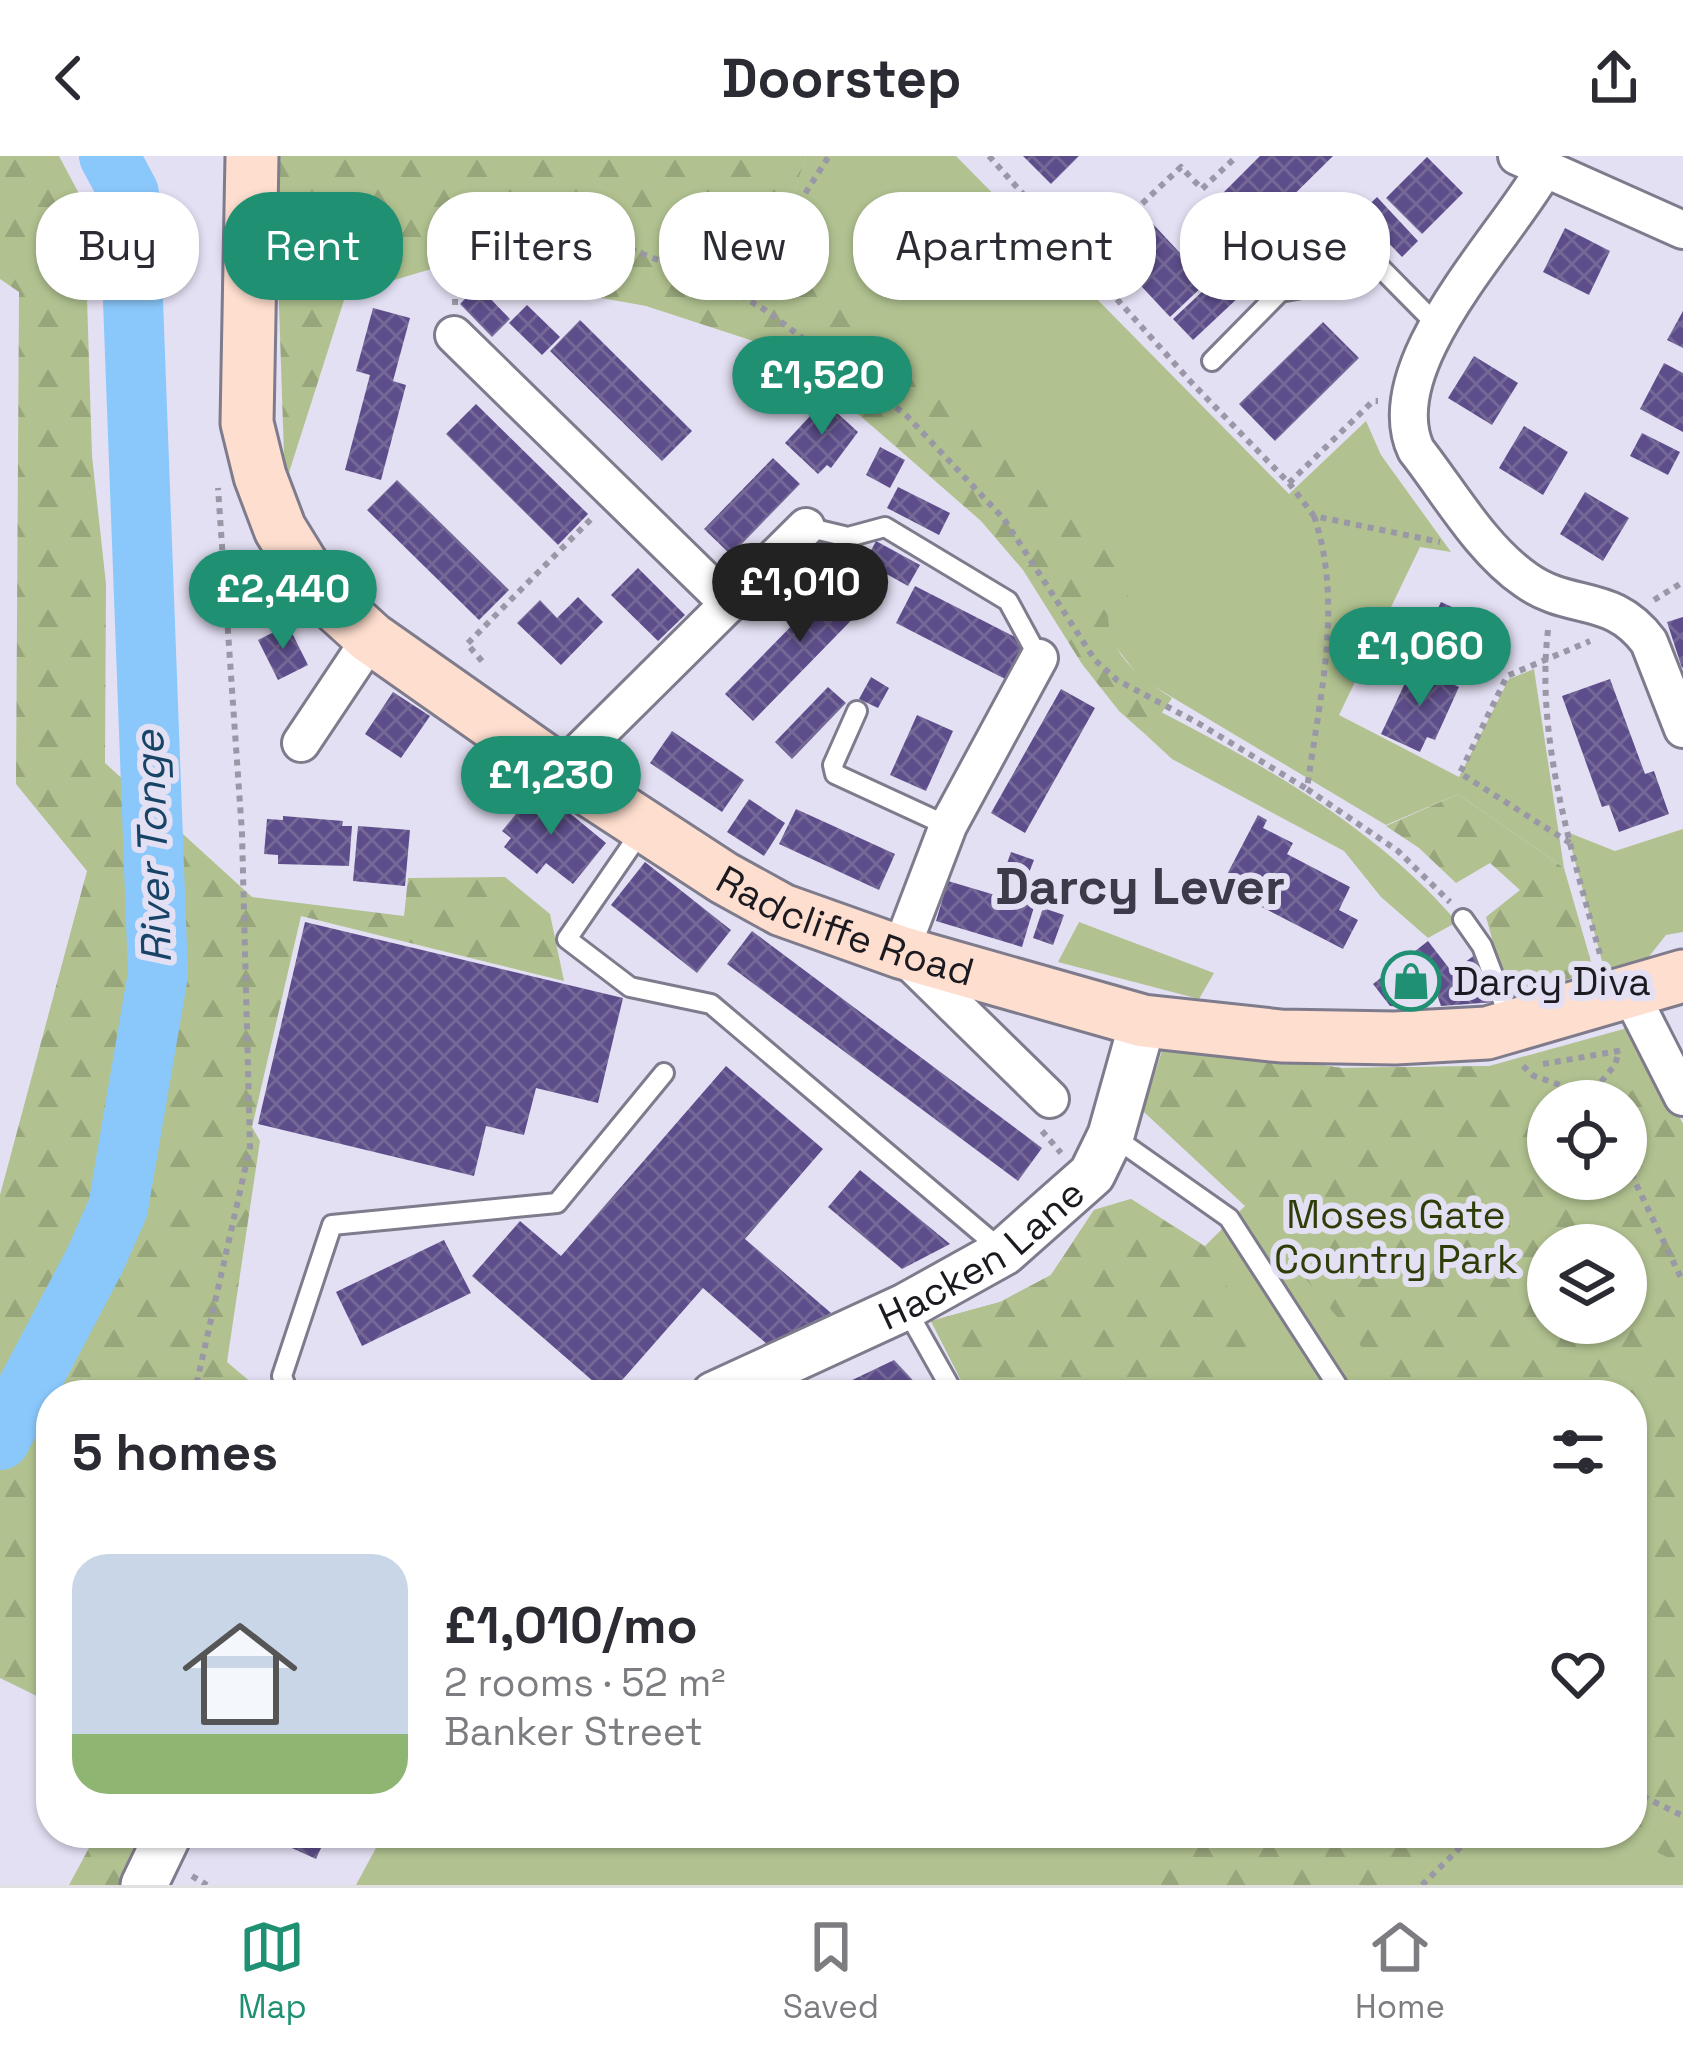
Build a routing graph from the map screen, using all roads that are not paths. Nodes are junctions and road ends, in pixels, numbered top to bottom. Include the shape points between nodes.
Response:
1 (252, 156) edge
2 (1537, 160) edge
3 (1683, 230) edge
4 (1437, 326) junction
5 (454, 335) road end
6 (1212, 361) dead end
7 (806, 527) joint
8 (729, 604) junction
9 (371, 638) junction
10 (1039, 658) joint
11 (857, 711) dead end
12 (1683, 729) edge
13 (301, 743) dead end
14 (560, 771) junction
15 (644, 826) junction
16 (948, 826) junction
17 (1463, 919) road end
18 (900, 952) junction
19 (1683, 976) edge
20 (1620, 994) junction
21 (1143, 1021) junction
22 (1518, 1039) junction
23 (664, 1073) dead end
24 (1683, 1097) edge
25 (1050, 1099) road end
26 (1111, 1135) junction
27 (1004, 1252) junction
28 (905, 1307) junction
29 (283, 1380) edge
30 (747, 1380) edge
31 (946, 1380) edge
32 (1335, 1380) edge
33 (162, 1848) edge
34 (144, 1885) edge

1 - 9 main road, Radcliffe Road via 247,423 260,476 280,529 317,589
2 - 3 street
2 - 4 street via 1528,199
4 - 6 lane via 1359,246 1313,286 1280,292
4 - 12 street via 1408,404 1416,450 1521,577 1552,596 1615,610 1640,629
5 - 8 street
7 - 8 street
7 - 10 lane via 848,537 885,527 1009,601
8 - 14 street
9 - 13 street
9 - 14 main road, Radcliffe Road
10 - 16 street
11 - 16 lane via 835,774
14 - 15 main road, Radcliffe Road
15 - 18 main road, Radcliffe Road via 782,910
15 - 27 lane via 567,938 630,988 711,1004
16 - 18 street
17 - 22 lane via 1482,946
18 - 21 main road, Radcliffe Road
18 - 25 street
19 - 20 main road, Radcliffe Road
20 - 22 main road, Radcliffe Road
20 - 24 street
21 - 22 main road, Radcliffe Road via 1280,1036
21 - 26 street, Hacken Lane
23 - 29 lane via 557,1203 332,1225
26 - 27 street, Hacken Lane via 1086,1180
26 - 32 lane via 1229,1219
27 - 28 street, Hacken Lane
28 - 30 street, Hacken Lane
28 - 31 lane
33 - 34 street

